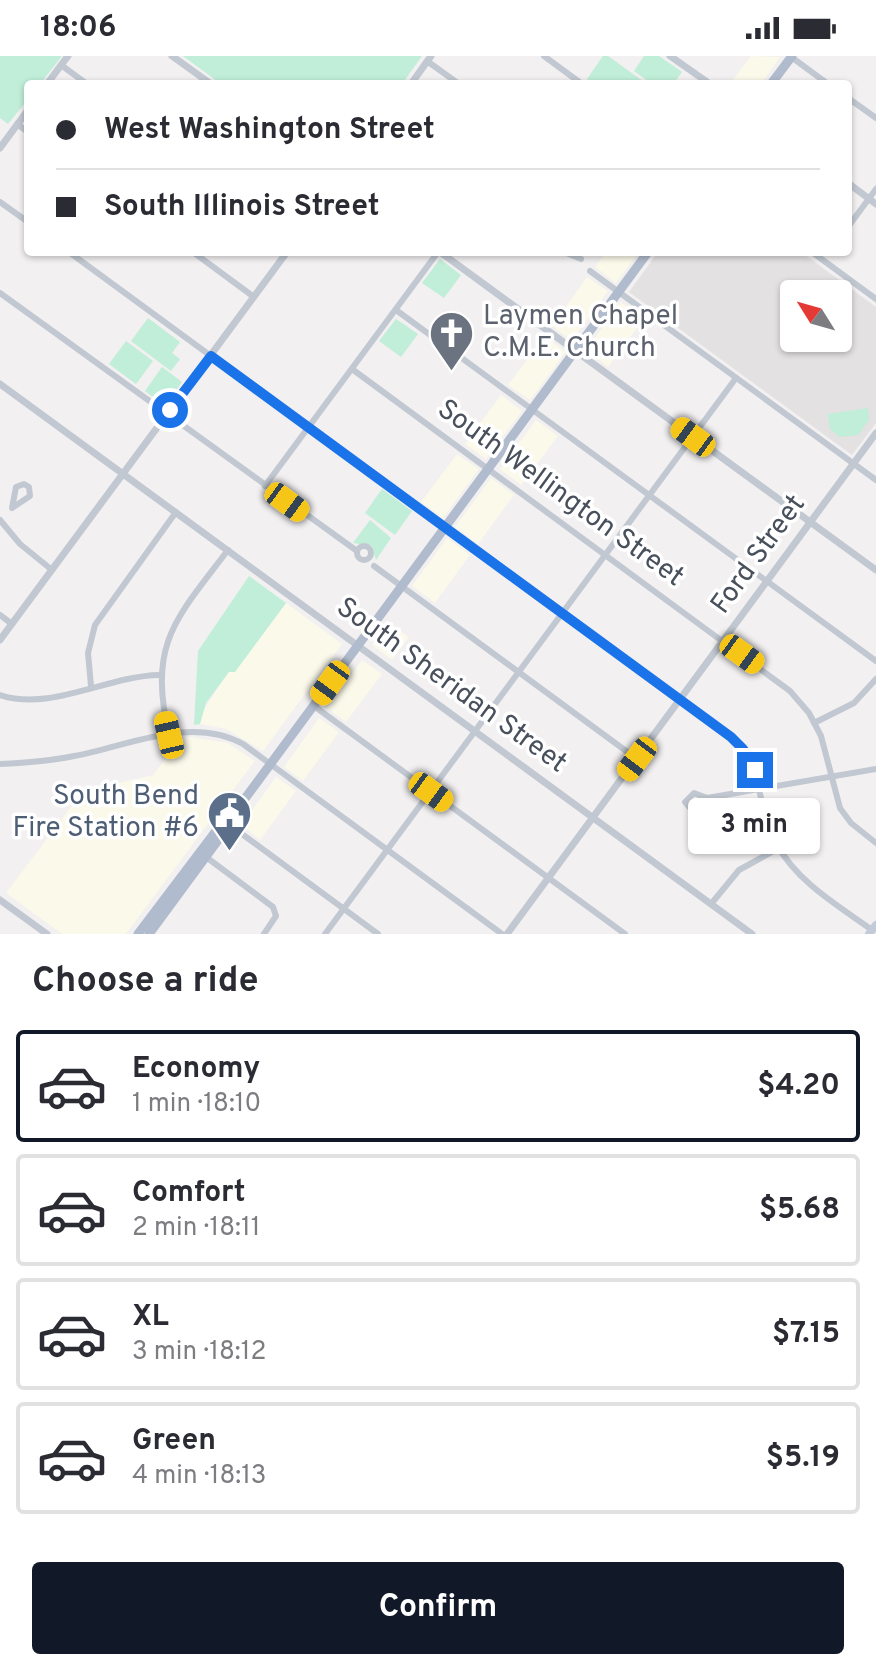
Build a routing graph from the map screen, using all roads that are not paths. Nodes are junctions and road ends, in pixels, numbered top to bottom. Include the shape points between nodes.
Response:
1 (68, 56) edge
2 (172, 56) edge
3 (544, 56) edge
4 (670, 56) edge
5 (791, 56) edge
6 (429, 58) edge
7 (61, 65) junction
8 (569, 74) junction
9 (50, 80) edge
10 (82, 80) edge
11 (205, 80) edge
12 (414, 80) edge
13 (454, 80) edge
14 (565, 80) edge
15 (577, 80) edge
16 (704, 80) edge
17 (774, 80) edge
18 (823, 80) edge
19 (852, 101) edge
20 (24, 115) edge
21 (876, 118) edge
22 (17, 124) junction
23 (24, 129) edge
24 (0, 148) edge
25 (852, 186) edge
26 (876, 189) edge
27 (872, 201) edge
28 (0, 202) edge
29 (24, 219) edge
30 (852, 223) edge
31 (74, 256) edge
32 (198, 256) edge
33 (284, 256) edge
34 (436, 256) edge
35 (444, 256) edge
36 (574, 256) edge
37 (645, 256) edge
38 (817, 256) edge
39 (827, 256) edge
40 (581, 259) dead end
41 (823, 261) junction
42 (590, 271) dead end
43 (619, 292) junction
44 (0, 293) edge
45 (254, 297) junction
46 (876, 299) edge
47 (396, 310) junction
48 (575, 351) junction
49 (211, 356) junction
50 (352, 369) junction
51 (736, 378) junction
52 (0, 384) edge
53 (532, 410) junction
54 (167, 414) junction
55 (309, 427) junction
56 (876, 433) edge
57 (693, 437) junction
58 (854, 464) junction
59 (489, 469) junction
60 (124, 474) junction
61 (876, 480) edge
62 (265, 486) junction
63 (650, 496) junction
64 (12, 508) dead end
65 (176, 512) junction
66 (0, 518) edge
67 (810, 523) junction
68 (445, 528) junction
69 (228, 550) junction
70 (357, 551) dead end
71 (606, 555) junction
72 (374, 566) dead end
73 (52, 570) junction
74 (876, 570) edge
75 (768, 582) junction
76 (402, 587) junction
77 (563, 614) junction
78 (0, 615) edge
79 (12, 624) junction
80 (0, 640) edge
81 (724, 641) junction
82 (358, 645) junction
83 (876, 661) edge
84 (519, 672) junction
85 (159, 675) junction
86 (876, 679) edge
87 (91, 686) junction
88 (0, 695) edge
89 (680, 700) junction
90 (314, 706) junction
91 (814, 723) junction
92 (476, 732) junction
93 (169, 735) junction
94 (637, 759) junction
95 (0, 764) edge
96 (270, 764) junction
97 (876, 769) edge
98 (832, 777) junction
99 (760, 789) junction
100 (431, 792) junction
101 (707, 798) dead end
102 (593, 818) junction
103 (227, 823) junction
104 (876, 843) edge
105 (779, 848) junction
106 (388, 850) junction
107 (206, 857) junction
108 (548, 878) junction
109 (0, 900) edge
110 (711, 904) junction
111 (344, 909) junction
112 (872, 930) edge
113 (47, 934) edge
114 (138, 934) edge
115 (149, 934) edge
116 (264, 934) edge
117 (325, 934) edge
118 (378, 934) edge
119 (504, 934) edge
120 (625, 934) edge
121 (752, 934) edge

1 - 7 street
2 - 11 street
3 - 8 street
4 - 16 street
5 - 17 main road
5 - 18 street
6 - 12 street
6 - 13 street
7 - 9 street
7 - 10 street
8 - 14 street
8 - 15 street
19 - 21 street
20 - 22 street
22 - 23 street
22 - 24 street
25 - 27 street
26 - 27 street
27 - 30 street
28 - 29 street
31 - 49 street
32 - 45 street
33 - 45 street
34 - 47 street
35 - 48 street
36 - 40 street
37 - 43 main road
38 - 41 street
39 - 41 street
41 - 46 street
42 - 43 street
43 - 48 main road
43 - 51 street
44 - 54 street
45 - 49 street
47 - 50 street
47 - 53 street
48 - 53 main road
48 - 57 street
49 - 54 street
49 - 55 street
50 - 55 street
50 - 59 street, South Wellington Street
51 - 57 street
51 - 58 street
52 - 60 street, South Sheridan Street
53 - 59 main road
53 - 63 street
54 - 60 street
54 - 62 street
55 - 62 street
55 - 68 street
56 - 58 street, Ford Street
57 - 63 street
57 - 67 street
58 - 61 street
58 - 67 street, Ford Street
59 - 68 main road
59 - 71 street, South Wellington Street
60 - 65 street, South Sheridan Street
60 - 73 street
62 - 70 street
63 - 71 street
63 - 75 street
64 - 66 street
65 - 69 street, South Sheridan Street
65 - 87 street via 95,625 88,653
66 - 73 street via 20,544
67 - 74 street
67 - 75 street, Ford Street
68 - 76 main road
68 - 77 street
69 - 82 street, South Sheridan Street
69 - 85 street via 173,627
71 - 77 street
71 - 81 street, South Wellington Street
72 - 76 street
73 - 79 street
75 - 81 street, Ford Street
75 - 83 street
76 - 82 main road
76 - 84 street
77 - 84 street
77 - 89 street
78 - 79 street
79 - 80 street
81 - 89 street, Ford Street
81 - 91 street, South Wellington Street via 790,691
82 - 90 main road
82 - 92 street, South Sheridan Street
84 - 92 street
84 - 94 street
85 - 87 street
85 - 93 street
86 - 91 street via 854,703
87 - 88 street via 34,699
89 - 94 street, Ford Street
89 - 99 street via 743,749
90 - 96 main road
90 - 100 street
91 - 98 street, South Wellington Street
92 - 100 street
92 - 102 street, South Sheridan Street
93 - 95 street via 59,759
93 - 96 street via 223,735
94 - 102 street, Ford Street
96 - 103 main road
96 - 106 street
97 - 98 street
98 - 99 street
98 - 104 street, South Wellington Street via 846,816
99 - 101 street
99 - 105 street
100 - 106 street
100 - 108 street
102 - 108 street, Ford Street
102 - 110 street, South Sheridan Street
103 - 107 main road
103 - 111 street
103 - 114 main road
105 - 110 street via 739,870
105 - 112 street via 807,883
106 - 111 street
106 - 119 street
107 - 115 main road
107 - 116 street via 273,907 276,916
108 - 119 street, Ford Street
108 - 120 street
109 - 113 street
110 - 121 street, South Sheridan Street
111 - 117 street
111 - 118 street

